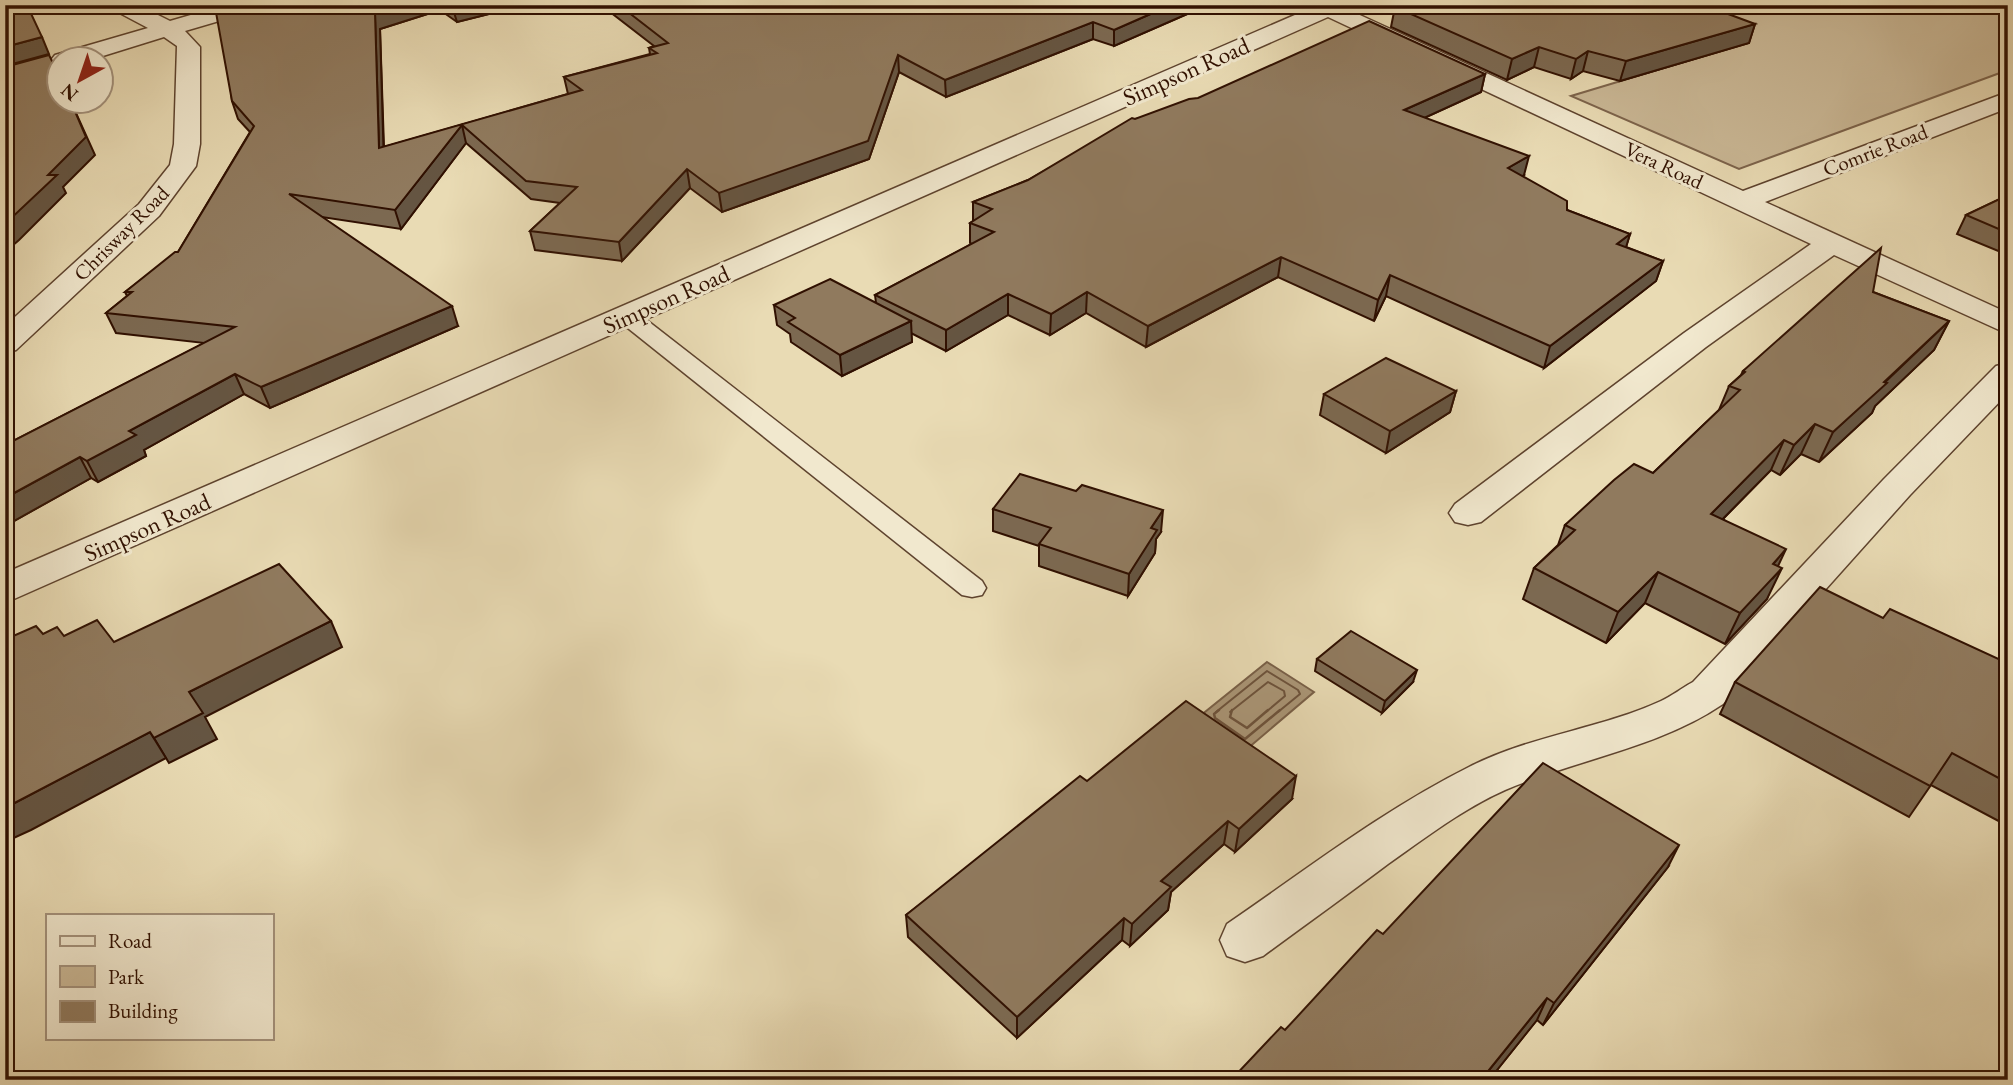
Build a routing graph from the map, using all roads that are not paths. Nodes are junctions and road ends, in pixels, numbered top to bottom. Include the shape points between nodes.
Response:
1 (122, 5) edge
2 (249, 5) edge
3 (1324, 7) edge
4 (163, 29) junction
5 (106, 46) edge
6 (2008, 99) edge
7 (1742, 201) junction
8 (1831, 244) junction
9 (627, 316) junction
10 (2008, 325) edge
11 (5, 343) edge
12 (2008, 373) edge
13 (1468, 513) dead end
14 (972, 588) dead end
15 (5, 589) edge
16 (1245, 940) dead end

1 - 4 street
2 - 4 street
3 - 7 street, Vera Road
3 - 9 street, Simpson Road
4 - 5 street
4 - 11 street, Chrisway Road via 184,38 189,47 183,166 149,210
6 - 7 street, Comrie Road
7 - 8 street, Vera Road
8 - 10 street, Vera Road
8 - 13 street via 1695,340
9 - 14 lane
9 - 15 street, Simpson Road
12 - 16 street via 1897,486 1708,693 1679,712 1640,728 1580,744 1488,778 1414,820

